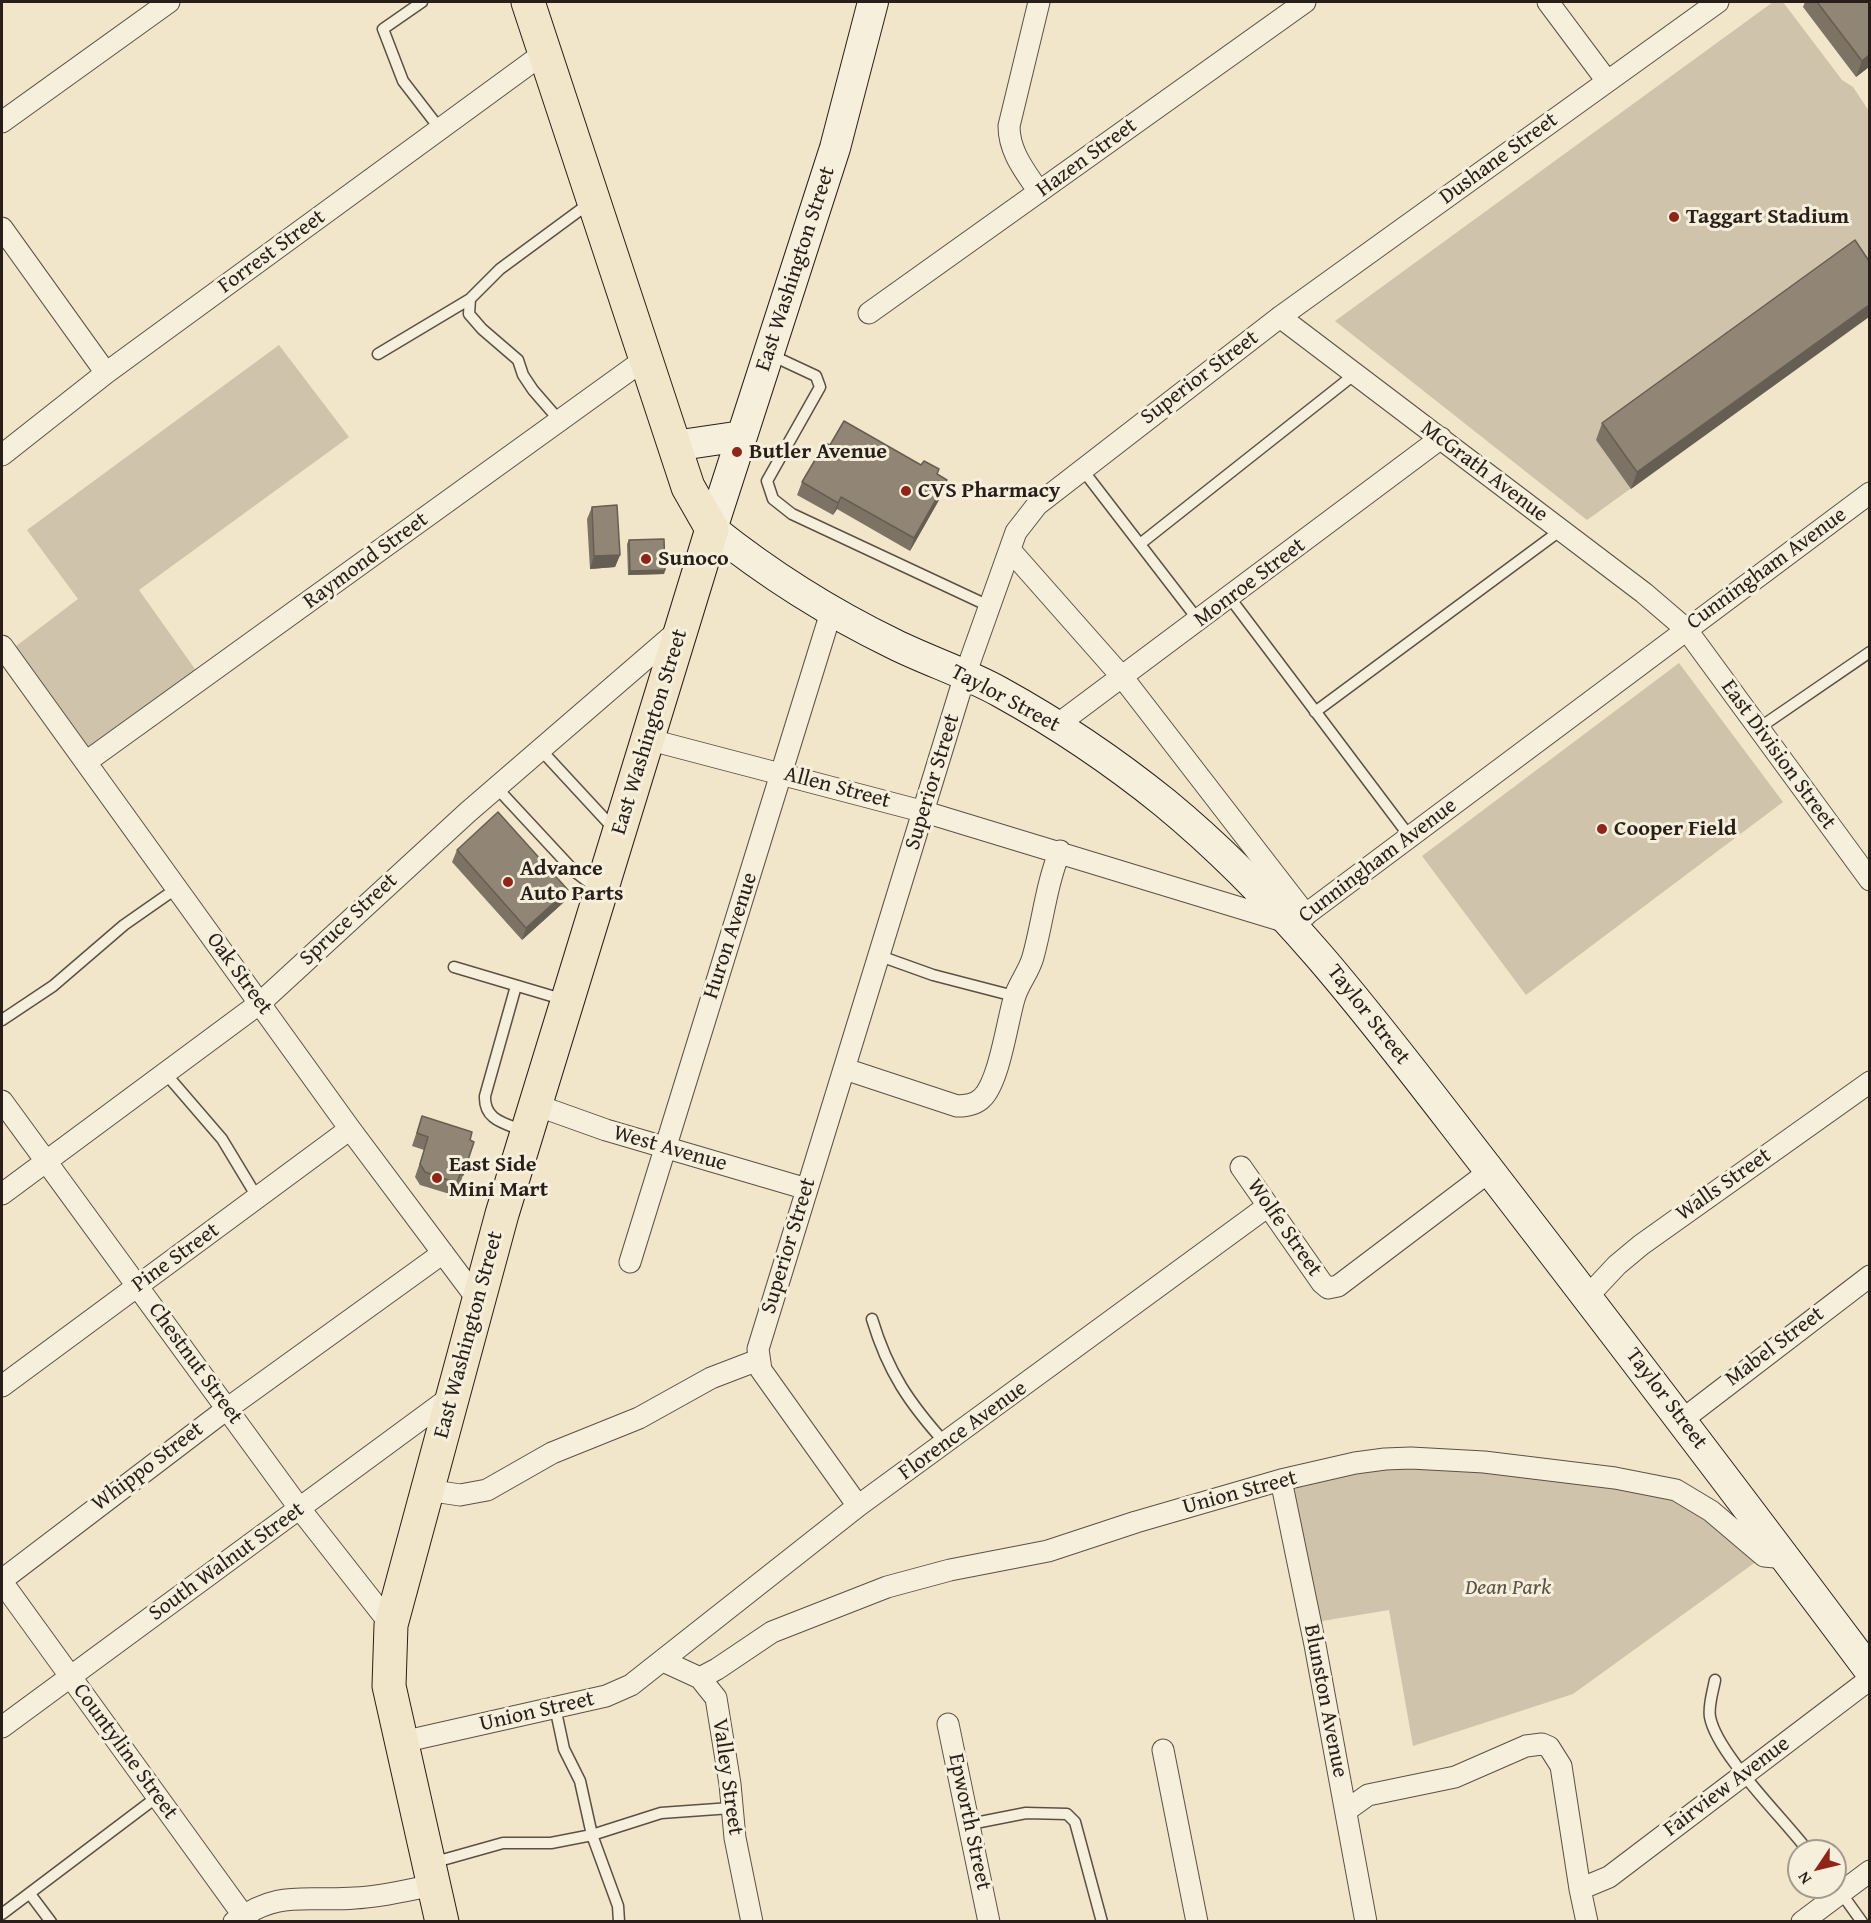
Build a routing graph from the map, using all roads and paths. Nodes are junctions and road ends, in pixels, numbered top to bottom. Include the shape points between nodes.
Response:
1 (169, 2) edge
2 (422, 2) edge
3 (528, 2) edge
4 (873, 2) edge
5 (1040, 2) edge
6 (1305, 2) edge
7 (1548, 2) edge
8 (1718, 2) edge
9 (544, 53) junction
10 (1607, 81) junction
11 (2, 122) edge
12 (440, 129) junction
13 (1039, 192) junction
14 (593, 200) junction
15 (2, 228) edge
16 (470, 299) junction
17 (870, 313) dead end
18 (1280, 317) junction
19 (378, 354) dead end
20 (769, 354) junction
21 (645, 359) junction
22 (106, 373) junction
23 (1355, 374) junction
24 (559, 420) junction
25 (742, 436) junction
26 (1441, 438) junction
27 (675, 446) junction
28 (2, 455) edge
29 (1082, 469) junction
30 (1866, 504) edge
31 (712, 529) junction
32 (1561, 530) junction
33 (1140, 543) junction
34 (1010, 550) junction
35 (1230, 598) junction
36 (991, 607) junction
37 (832, 609) junction
38 (1200, 621) junction
39 (682, 628) junction
40 (1686, 629) junction
41 (2, 646) edge
42 (1869, 652) edge
43 (965, 675) junction
44 (1123, 678) junction
45 (1315, 712) junction
46 (1057, 725) junction
47 (1759, 728) junction
48 (647, 739) junction
49 (540, 749) junction
50 (86, 762) junction
51 (783, 773) junction
52 (496, 787) junction
53 (925, 812) junction
54 (618, 834) junction
55 (1410, 837) junction
56 (1060, 851) junction
57 (1869, 880) edge
58 (177, 888) junction
59 (601, 891) junction
60 (1300, 920) junction
61 (880, 956) junction
62 (454, 967) dead end
63 (516, 986) junction
64 (1014, 996) junction
65 (568, 1001) junction
66 (260, 1003) junction
67 (2, 1020) edge
68 (845, 1069) junction
69 (166, 1074) junction
70 (1869, 1082) edge
71 (2, 1101) edge
72 (531, 1119) junction
73 (350, 1129) junction
74 (667, 1148) junction
75 (45, 1162) junction
76 (1240, 1167) dead end
77 (1490, 1172) junction
78 (807, 1189) junction
79 (2, 1194) edge
80 (257, 1197) junction
81 (1268, 1206) junction
82 (443, 1253) junction
83 (630, 1262) dead end
84 (1869, 1276) edge
85 (138, 1286) junction
86 (1587, 1297) junction
87 (478, 1300) junction
88 (872, 1319) dead end
89 (758, 1360) junction
90 (2, 1386) edge
91 (452, 1396) junction
92 (228, 1408) junction
93 (1682, 1420) junction
94 (946, 1444) junction
95 (1281, 1480) junction
96 (427, 1490) junction
97 (858, 1506) junction
98 (300, 1509) junction
99 (1786, 1558) junction
100 (2, 1581) edge
101 (392, 1625) junction
102 (663, 1661) junction
103 (1869, 1671) edge
104 (70, 1676) junction
105 (700, 1678) junction
106 (1869, 1679) edge
107 (1715, 1680) dead end
108 (555, 1707) junction
109 (948, 1724) dead end
110 (2, 1726) edge
111 (402, 1742) junction
112 (1163, 1750) dead end
113 (1744, 1774) junction
114 (157, 1797) junction
115 (731, 1808) junction
116 (1347, 1810) junction
117 (970, 1824) junction
118 (592, 1835) junction
119 (1798, 1839) edge
120 (1869, 1871) edge
121 (430, 1873) junction
122 (1847, 1884) edge
123 (1580, 1888) junction
124 (30, 1894) junction
125 (1827, 1899) edge
126 (1845, 1899) edge
127 (2, 1916) edge
128 (242, 1919) edge
129 (4, 1922) edge
130 (51, 1922) edge
131 (442, 1922) edge
132 (619, 1922) edge
133 (752, 1922) edge
134 (989, 1922) edge
135 (1102, 1922) edge
136 (1197, 1922) edge
137 (1366, 1922) edge
138 (1587, 1922) edge
139 (1802, 1922) edge
140 (1862, 1922) edge

1 - 11 street
2 - 12 lane via 383,29 404,81
3 - 9 main road
4 - 20 main road, East Washington Street via 834,148
5 - 13 street via 1009,126 1014,153
6 - 13 street, Hazen Street
7 - 10 street
8 - 10 street, Dushane Street
9 - 12 street, Forrest Street
9 - 14 main road
10 - 18 street, Dushane Street
12 - 22 street, Forrest Street
13 - 17 street, Hazen Street
14 - 16 lane via 500,269
14 - 21 main road
15 - 22 street
16 - 19 lane
16 - 24 lane via 469,314 518,360 532,390
18 - 23 street, McGrath Avenue
18 - 29 street, Superior Street
20 - 25 main road, East Washington Street
20 - 36 lane via 816,376 820,387 767,481 773,499 792,514
21 - 24 street, Raymond Street
21 - 27 main road
22 - 28 street, Forrest Street
23 - 26 street, McGrath Avenue
23 - 33 lane
24 - 50 street, Raymond Street
25 - 27 main road
25 - 31 main road, East Washington Street
26 - 32 street, McGrath Avenue
26 - 35 street, Monroe Street
27 - 31 main road via 688,487
29 - 33 lane
29 - 34 street, Superior Street via 1026,518
30 - 40 street, Cunningham Avenue
31 - 37 main road, Taylor Street via 750,560
31 - 39 main road, East Washington Street
32 - 40 street, McGrath Avenue
32 - 45 lane
33 - 38 lane
34 - 36 street, Superior Street
34 - 44 street, Taylor Street
35 - 38 street, Monroe Street
35 - 45 lane
36 - 43 street, Superior Street
37 - 43 main road, Taylor Street via 893,644
37 - 51 street, Huron Avenue
38 - 44 street, Monroe Street
39 - 48 main road, East Washington Street
39 - 49 street, Spruce Street
40 - 47 street, East Division Street
40 - 55 street, Cunningham Avenue
41 - 50 street, Oak Street
42 - 47 lane
43 - 46 main road, Taylor Street
43 - 53 street, Superior Street
44 - 46 street, Monroe Street
44 - 60 street, Taylor Street
45 - 55 lane
46 - 60 main road, Taylor Street via 1162,801
47 - 57 street, East Division Street
48 - 51 street, Allen Street
48 - 54 main road, East Washington Street
49 - 52 street, Spruce Street
49 - 54 lane
50 - 58 street, Oak Street
51 - 53 street, Allen Street
51 - 74 street, Huron Avenue
52 - 59 lane via 574,871
52 - 66 street, Spruce Street
53 - 56 street, Allen Street
53 - 61 street, Superior Street
54 - 59 main road, East Washington Street
55 - 60 street, Cunningham Avenue
56 - 60 street, Cunningham Avenue
56 - 64 street via 1047,885 1032,960
58 - 66 street, Oak Street
58 - 67 lane via 124,924 53,986
59 - 65 main road, East Washington Street
60 - 77 main road, Taylor Street via 1337,975
61 - 64 lane via 933,975
61 - 68 street, Superior Street
62 - 63 lane
63 - 65 lane
63 - 72 lane via 484,1108 490,1117
64 - 68 street via 989,1090 969,1106 957,1106
65 - 72 main road, East Washington Street
66 - 69 street, Spruce Street
66 - 73 street, Oak Street
68 - 78 street, Superior Street
69 - 75 street, Spruce Street
69 - 80 lane via 222,1139
70 - 86 street, Walls Street via 1641,1245
71 - 75 street, Chestnut Street
72 - 74 street, West Avenue
72 - 87 main road, East Washington Street
73 - 80 street, Pine Street
73 - 82 street, Oak Street
74 - 78 street, West Avenue
74 - 83 street, Huron Avenue
75 - 79 street, Spruce Street
75 - 85 street, Chestnut Street
76 - 81 street, Wolfe Street
77 - 81 street, Wolfe Street via 1338,1286 1328,1288
77 - 86 main road, Taylor Street
78 - 89 street, Superior Street via 758,1349
80 - 85 street, Pine Street
81 - 94 street, Florence Avenue
82 - 87 street, Oak Street
82 - 92 street, Whippo Street
84 - 93 street, Mabel Street
85 - 90 street, Pine Street
85 - 92 street, Chestnut Street
86 - 93 main road, Taylor Street
87 - 91 main road, East Washington Street
88 - 94 lane via 891,1372 918,1413
89 - 96 street via 711,1378 639,1418 552,1453 500,1484 472,1494
89 - 97 street via 761,1370
91 - 96 main road, East Washington Street
91 - 98 street, South Walnut Street
92 - 98 street, Chestnut Street
92 - 100 street, Whippo Street
93 - 99 main road, Taylor Street
94 - 97 street, Florence Avenue
95 - 99 street, Union Street via 1355,1463 1411,1458 1484,1462 1615,1478 1676,1490 1711,1510 1764,1556
95 - 105 street, Union Street via 1048,1551 887,1587 772,1632
95 - 116 street, Blunston Avenue
96 - 101 main road, East Washington Street
97 - 102 street, Florence Avenue
98 - 101 street, Chestnut Street
98 - 104 street, South Walnut Street
99 - 103 main road, Taylor Street
100 - 104 street, Countyline Street
101 - 111 main road, East Washington Street via 389,1686
102 - 105 street
102 - 108 street, Union Street via 630,1685 606,1696
104 - 110 street, South Walnut Street
104 - 114 street, Countyline Street
105 - 115 street, Valley Street via 716,1698
106 - 113 street, Fairview Avenue
107 - 113 lane via 1709,1714 1714,1732
108 - 111 street, Union Street
108 - 118 lane via 564,1749 580,1781
109 - 117 street, Epworth Street
111 - 121 main road, East Washington Street
112 - 136 street
113 - 119 lane
113 - 123 street, Fairview Avenue via 1609,1877
114 - 124 lane
114 - 128 street, Countyline Street
115 - 118 lane via 661,1813
115 - 133 street, Valley Street
116 - 123 street via 1368,1795 1455,1777 1526,1746 1542,1744 1549,1747 1560,1766
116 - 137 street, Blunston Avenue
117 - 134 street, Epworth Street
117 - 135 lane via 1026,1813 1066,1814 1075,1822
118 - 121 lane via 551,1843 503,1843 446,1859
118 - 132 lane via 618,1906
120 - 122 street
121 - 128 street via 352,1899 282,1898
121 - 131 main road, East Washington Street
123 - 138 street
124 - 127 lane
124 - 130 lane
125 - 139 street
126 - 140 lane
127 - 129 lane

